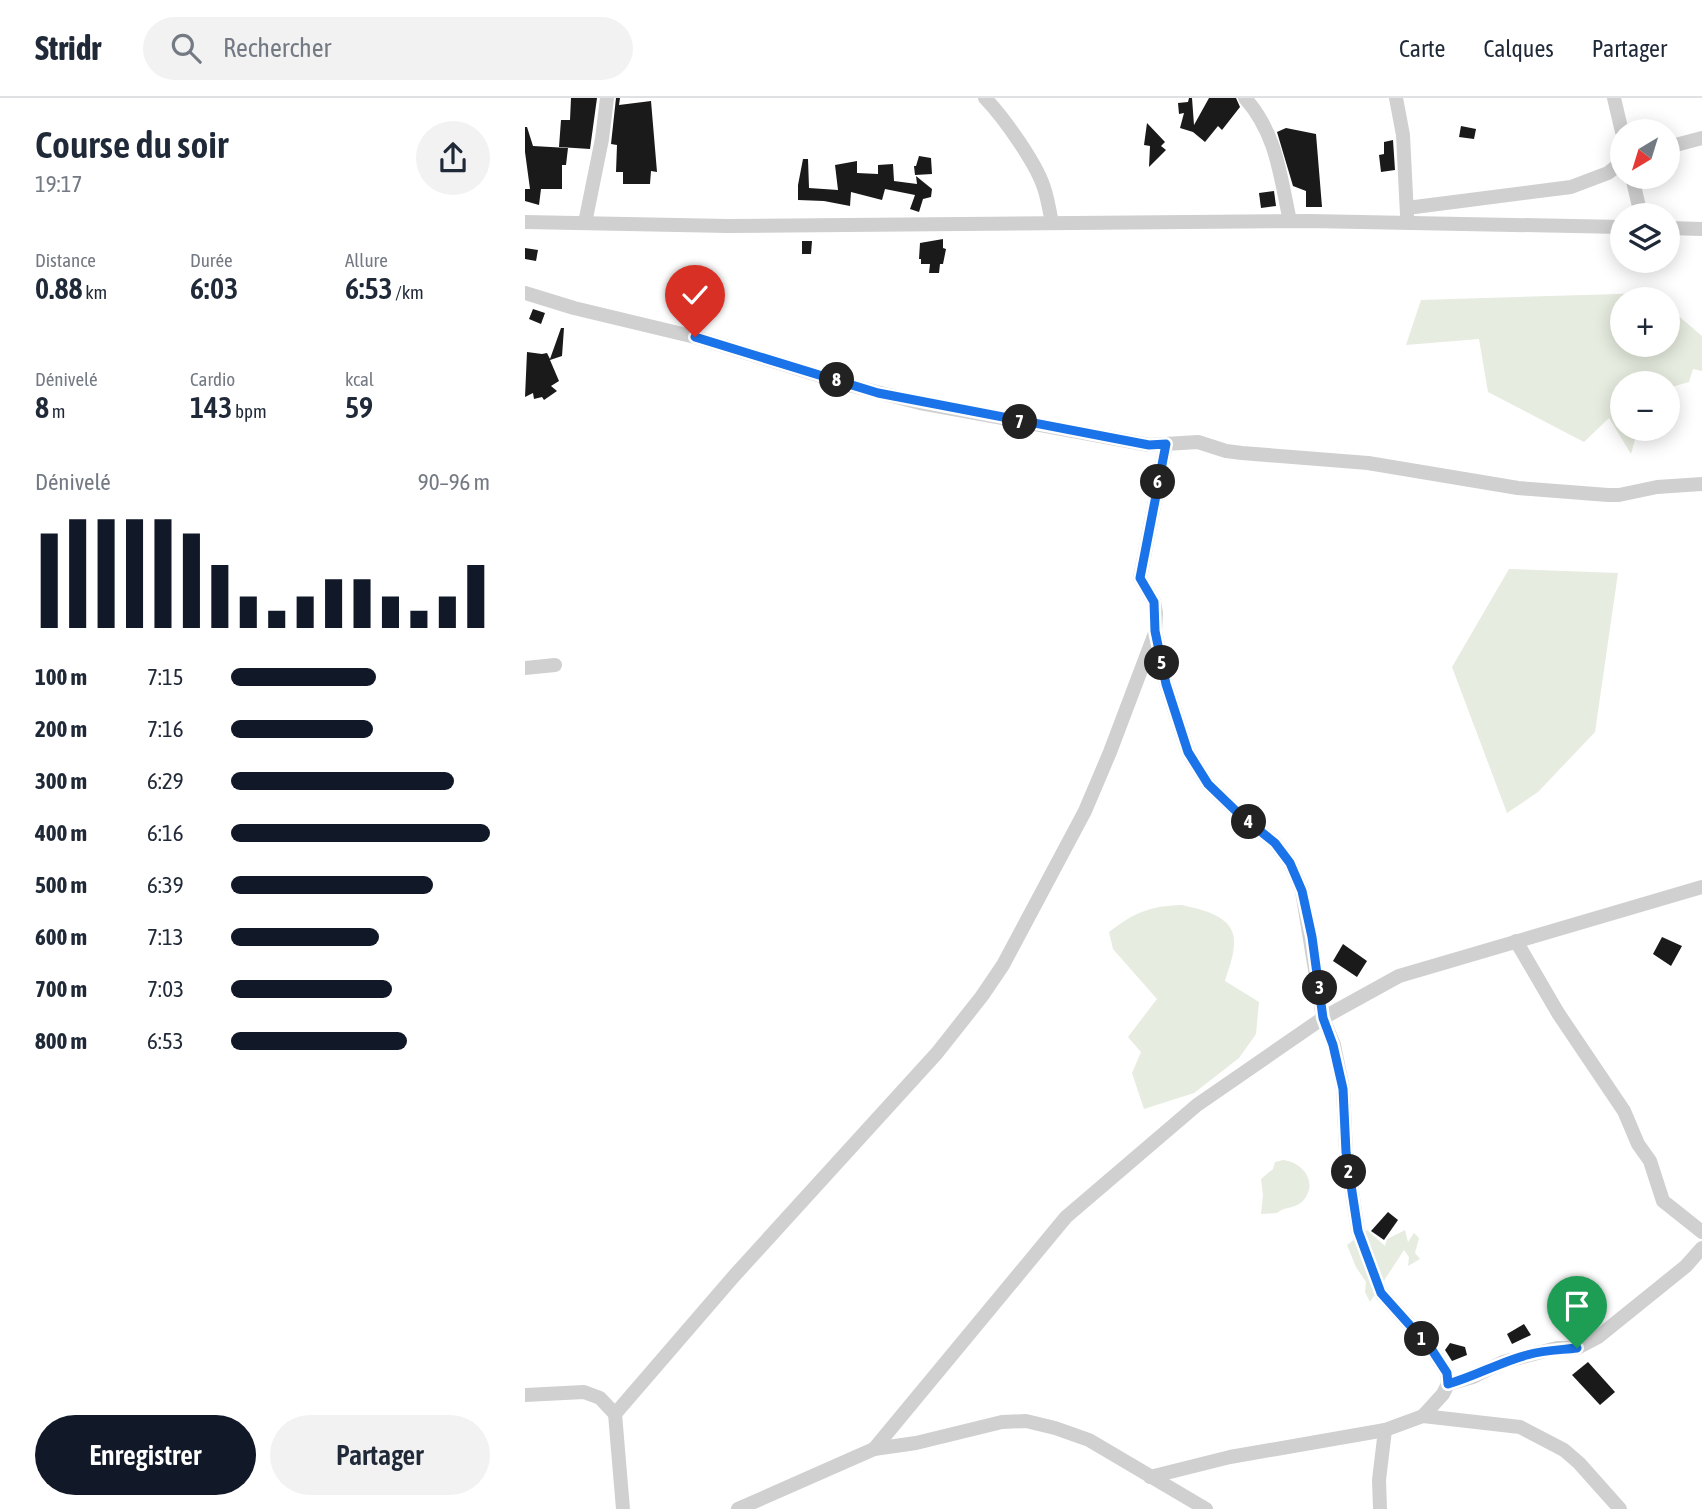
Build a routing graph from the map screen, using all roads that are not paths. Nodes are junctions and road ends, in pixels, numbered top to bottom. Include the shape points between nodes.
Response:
1 (607, 98) edge
2 (985, 98) edge
3 (1245, 98) edge
4 (1396, 98) edge
5 (1614, 98) edge
6 (1619, 119) edge
7 (1702, 138) edge
8 (1680, 144) edge
9 (1610, 171) edge
10 (1407, 208) junction
11 (1290, 221) junction
12 (525, 222) edge
13 (585, 223) junction
14 (1052, 223) junction
15 (1407, 223) junction
16 (1610, 227) edge
17 (1680, 228) edge
18 (1702, 229) edge
19 (525, 293) edge
20 (1166, 444) junction
21 (1702, 484) edge
22 (1155, 631) junction
23 (555, 665) dead end
24 (525, 668) edge
25 (1702, 887) edge
26 (1516, 941) junction
27 (1323, 1018) junction
28 (1702, 1232) edge
29 (1702, 1248) edge
30 (1448, 1384) junction
31 (525, 1395) edge
32 (615, 1414) junction
33 (1423, 1416) junction
34 (1385, 1430) junction
35 (874, 1449) junction
36 (1150, 1476) junction
37 (623, 1509) edge
38 (738, 1509) edge
39 (1206, 1509) edge
40 (1380, 1509) edge
41 (1620, 1509) edge

1 - 13 street
2 - 14 street via 1036,169
3 - 11 street via 1274,145
4 - 10 street
5 - 6 street
7 - 8 street
9 - 10 street via 1571,187
10 - 15 street
11 - 14 street
11 - 15 street
12 - 13 street
13 - 14 street
15 - 16 street
17 - 18 street
19 - 20 street via 695,337 878,393 1108,438
20 - 21 street via 1198,442 1242,453 1368,463 1518,488 1608,495
20 - 22 street via 1140,578 1154,602
22 - 27 street via 1188,752 1208,784 1275,843 1290,863 1305,903
22 - 32 street via 1085,811 982,996 937,1054
23 - 24 street
25 - 26 street
26 - 27 street via 1399,976
26 - 28 street via 1557,1013 1624,1111 1650,1161 1663,1201
27 - 30 street via 1343,1089 1346,1152 1358,1231 1381,1293 1432,1350 1447,1373
27 - 35 street via 1197,1105 1066,1216
29 - 30 street via 1598,1337 1577,1348 1557,1348 1503,1362
30 - 33 street
31 - 32 street via 584,1392 600,1398
32 - 37 street
33 - 34 street
33 - 41 street via 1520,1427 1564,1450
34 - 36 street
34 - 40 street
35 - 36 street via 1026,1421 1089,1440
35 - 38 street
36 - 39 street

